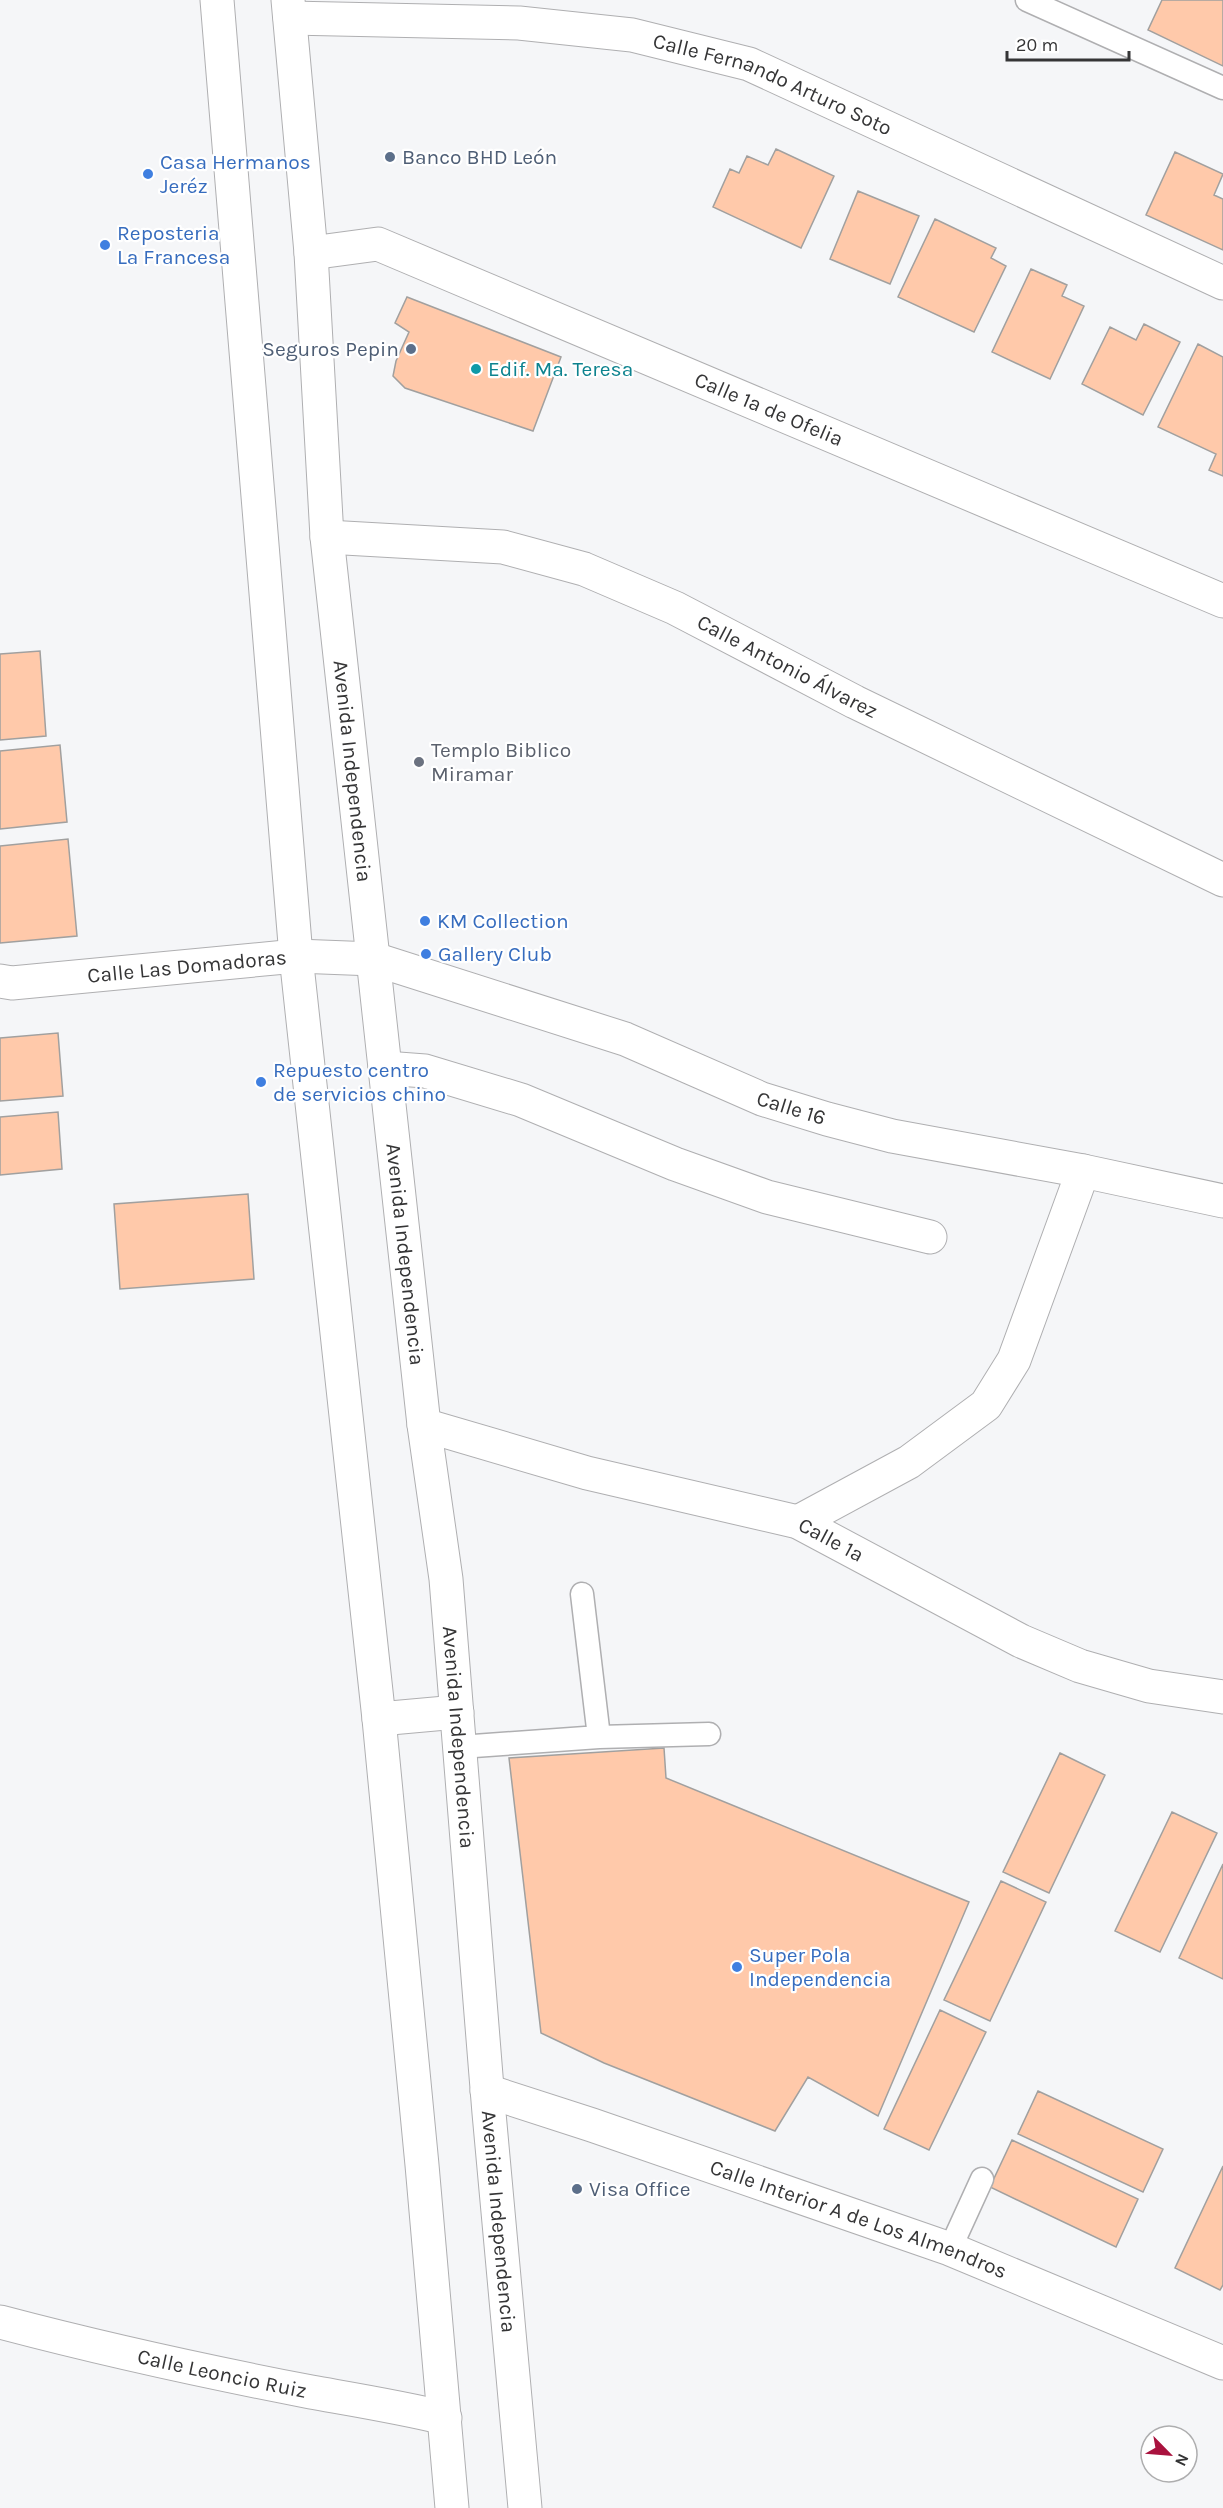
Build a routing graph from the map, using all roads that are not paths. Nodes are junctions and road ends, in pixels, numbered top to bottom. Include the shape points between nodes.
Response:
1 (217, 0) edge
2 (1027, 0) edge
3 (289, 9) edge
4 (1223, 88) edge
5 (311, 253) junction
6 (1223, 283) edge
7 (327, 537) junction
8 (1223, 601) edge
9 (1223, 880) edge
10 (296, 957) junction
11 (374, 959) junction
12 (0, 981) edge
13 (385, 1068) junction
14 (1083, 1171) junction
15 (1223, 1201) edge
16 (930, 1237) dead end
17 (424, 1425) junction
18 (798, 1522) junction
19 (582, 1594) dead end
20 (1223, 1697) edge
21 (458, 1712) junction
22 (379, 1719) junction
23 (709, 1734) dead end
24 (599, 1737) junction
25 (460, 1747) junction
26 (487, 2091) junction
27 (982, 2179) dead end
28 (950, 2249) junction
29 (0, 2322) edge
30 (1223, 2363) edge
31 (445, 2418) junction
32 (452, 2508) edge
33 (525, 2508) edge

1 - 10 street
2 - 4 lane
3 - 5 street, Avenida Independencia
3 - 6 street, Calle Fernando Arturo Soto via 519,23 632,35 749,64
5 - 7 street, Avenida Independencia
5 - 8 street, Calle 1a de Ofelia via 378,244
7 - 9 street, Calle Antonio Álvarez via 503,547 584,569 675,608 855,702
7 - 11 street, Avenida Independencia
10 - 11 street, Calle Las Domadoras
10 - 12 street, Calle Las Domadoras
10 - 22 street
11 - 13 street, Avenida Independencia
11 - 14 street, Calle 16 via 625,1039 762,1099 827,1119 892,1136
13 - 16 street via 425,1071 521,1100 675,1164 767,1197
13 - 17 street, Avenida Independencia
14 - 15 street, Calle 16
14 - 18 street via 1014,1359 986,1405 909,1462
17 - 18 street, Calle 1a via 587,1473
17 - 21 street, Avenida Independencia via 446,1580
18 - 20 street, Calle 1a via 1021,1641 1080,1666 1149,1686
19 - 24 lane
21 - 22 street
21 - 25 street, Avenida Independencia
22 - 31 street
23 - 24 lane
24 - 25 lane
25 - 26 street, Avenida Independencia
26 - 28 street, Calle Interior A de Los Almendros
26 - 33 street, Avenida Independencia
27 - 28 lane
28 - 30 street, Calle Interior A de Los Almendros
29 - 31 street, Calle Leoncio Ruiz via 310,2392
31 - 32 street

